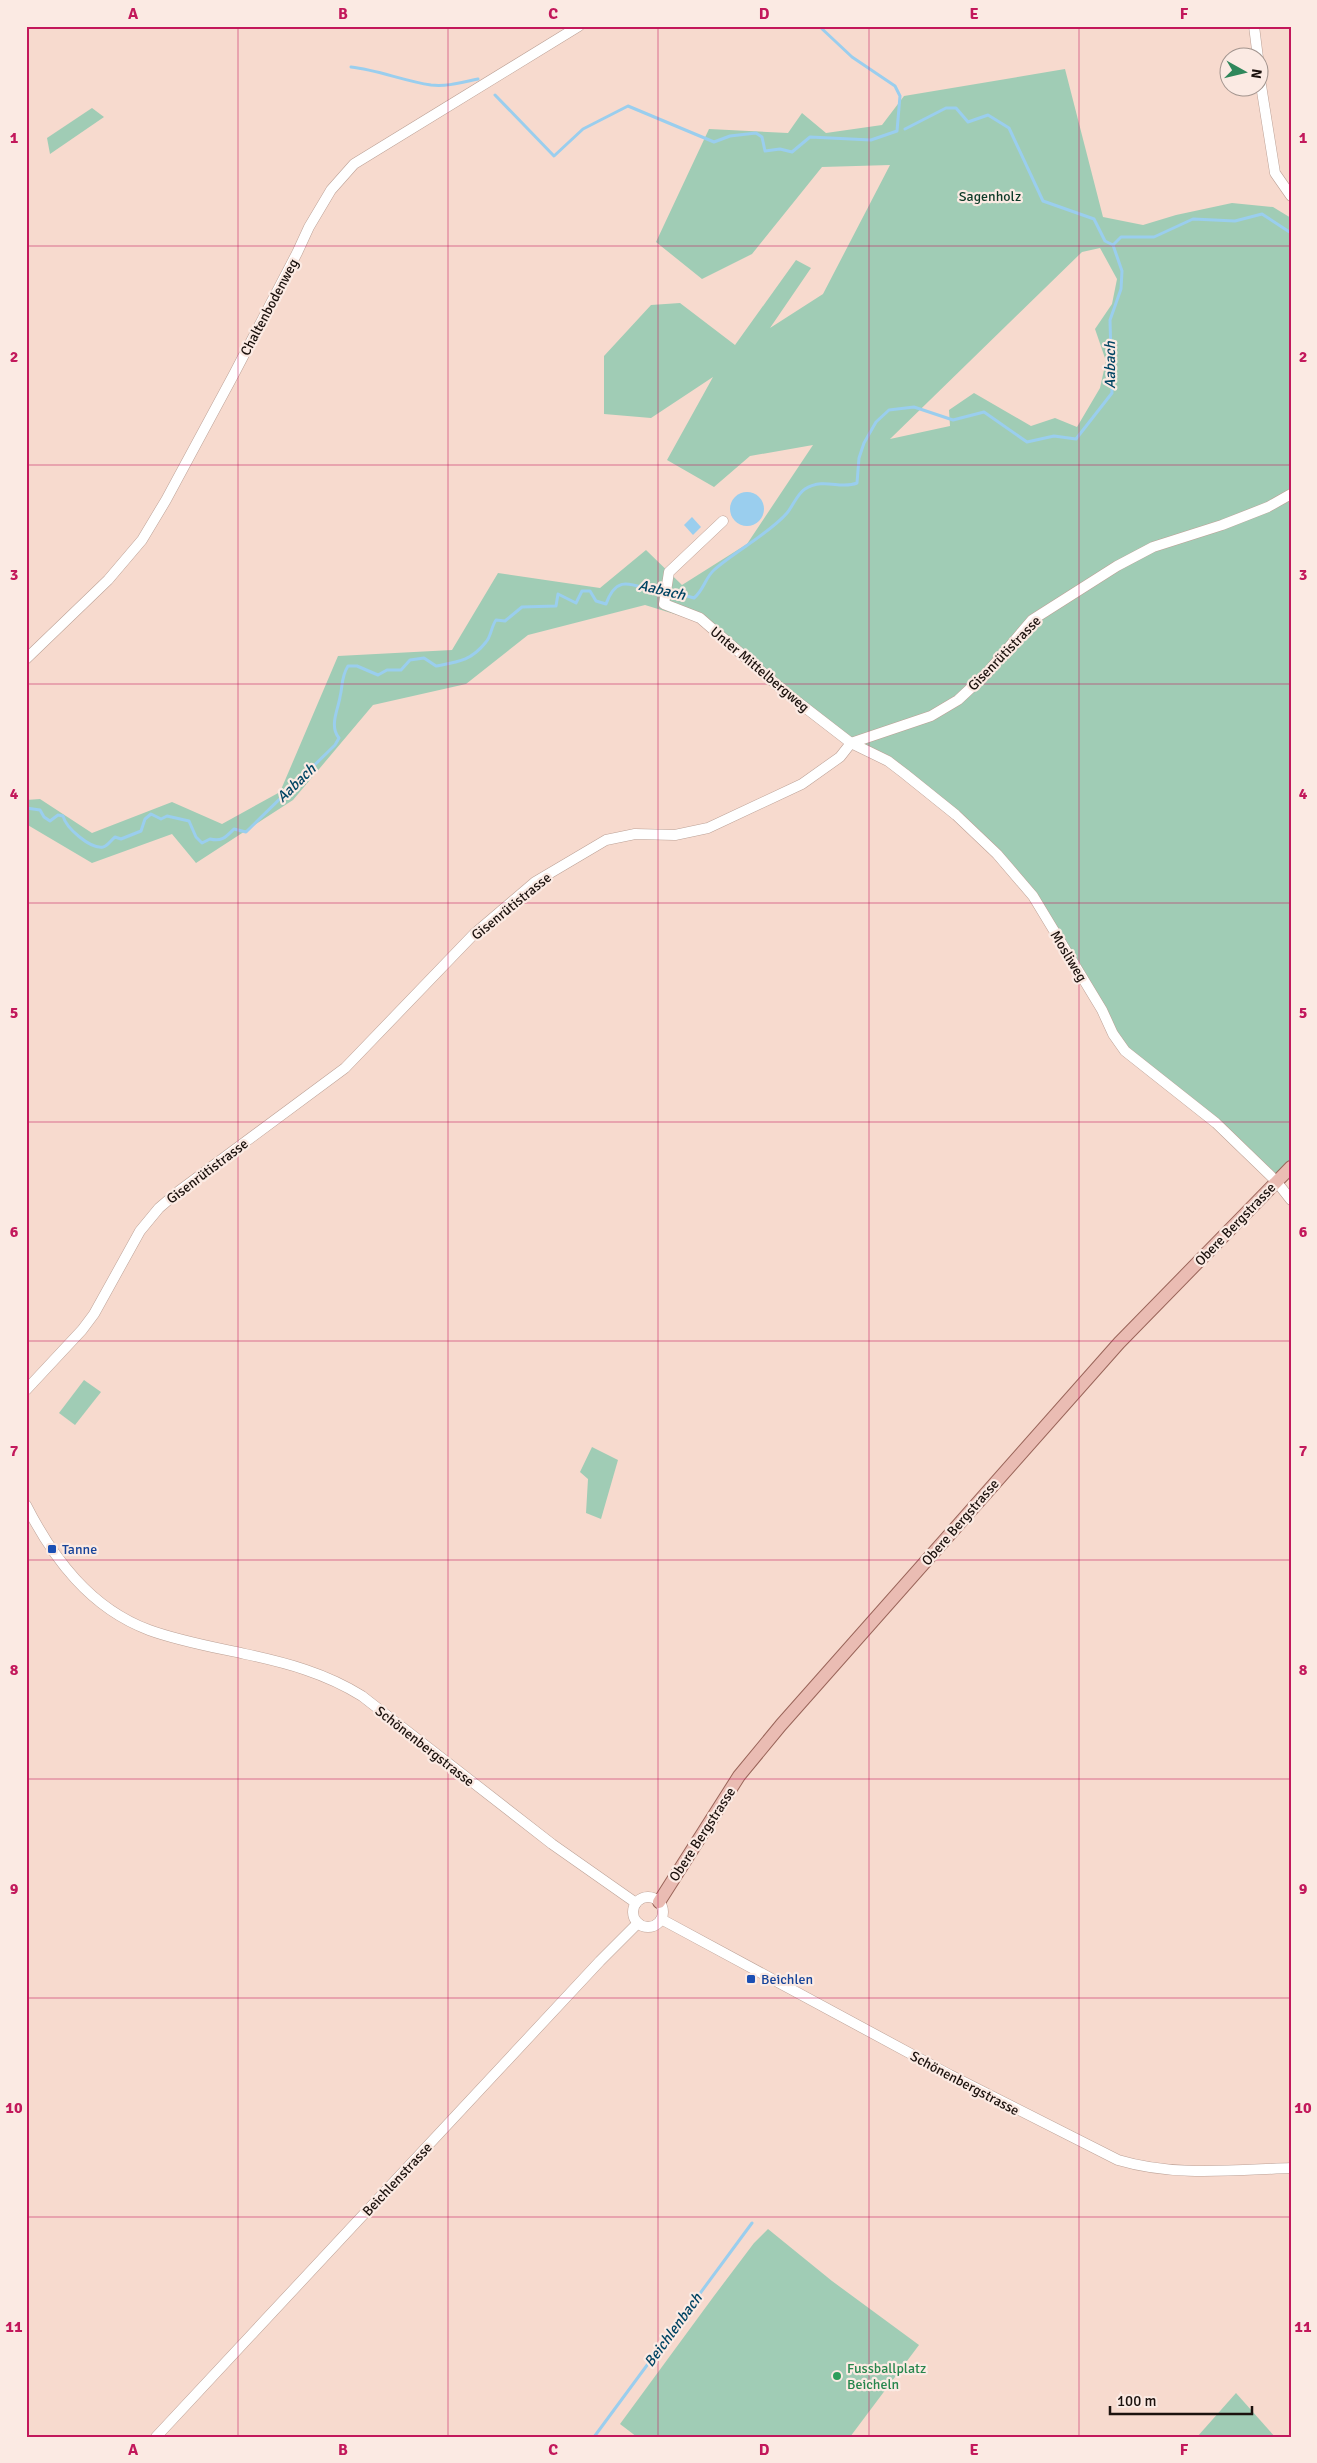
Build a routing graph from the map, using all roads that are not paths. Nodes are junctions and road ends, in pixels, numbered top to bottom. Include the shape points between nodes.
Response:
1 (579, 26) edge
2 (1254, 26) edge
3 (1257, 48) edge
4 (1263, 98) edge
5 (1291, 196) edge
6 (1291, 494) edge
7 (723, 520) dead end
8 (26, 659) edge
9 (851, 743) junction
10 (1291, 1167) edge
11 (1276, 1182) junction
12 (1291, 1200) edge
13 (26, 1390) edge
14 (26, 1505) edge
15 (659, 1902) junction
16 (636, 1903) junction
17 (661, 1919) junction
18 (638, 1923) junction
19 (1291, 2168) edge
20 (156, 2437) edge

1 - 8 street, Chaltenbodenweg via 354,164 331,190 142,540 108,580
2 - 3 street
4 - 5 street via 1275,173
6 - 9 street, Gisenrütistrasse via 1222,525 1134,556 1032,620 987,673 958,700 931,716
7 - 9 street, Unter Mittelbergweg via 669,572 664,604 700,618 784,692
9 - 11 street, Mosliweg via 906,774 997,854 1033,896 1125,1051 1216,1123
9 - 13 street, Gisenrütistrasse via 840,757 802,784 708,828 675,835 635,834 606,840 535,882 474,934 345,1068 160,1208 140,1231 82,1330
10 - 11 main road, Obere Bergstrasse
11 - 12 street, Mosliweg
11 - 15 main road, Obere Bergstrasse via 1093,1372 775,1731 739,1776
14 - 16 street, Schönenbergstrasse via 60,1560 89,1594 135,1624 189,1641 299,1666 344,1685 552,1844
15 - 16 street via 647,1897
15 - 17 street via 663,1910
16 - 18 street via 633,1914
17 - 18 street via 651,1927
17 - 19 street, Schönenbergstrasse via 950,2075 1118,2160 1176,2172
18 - 20 street, Beichlenstrasse

